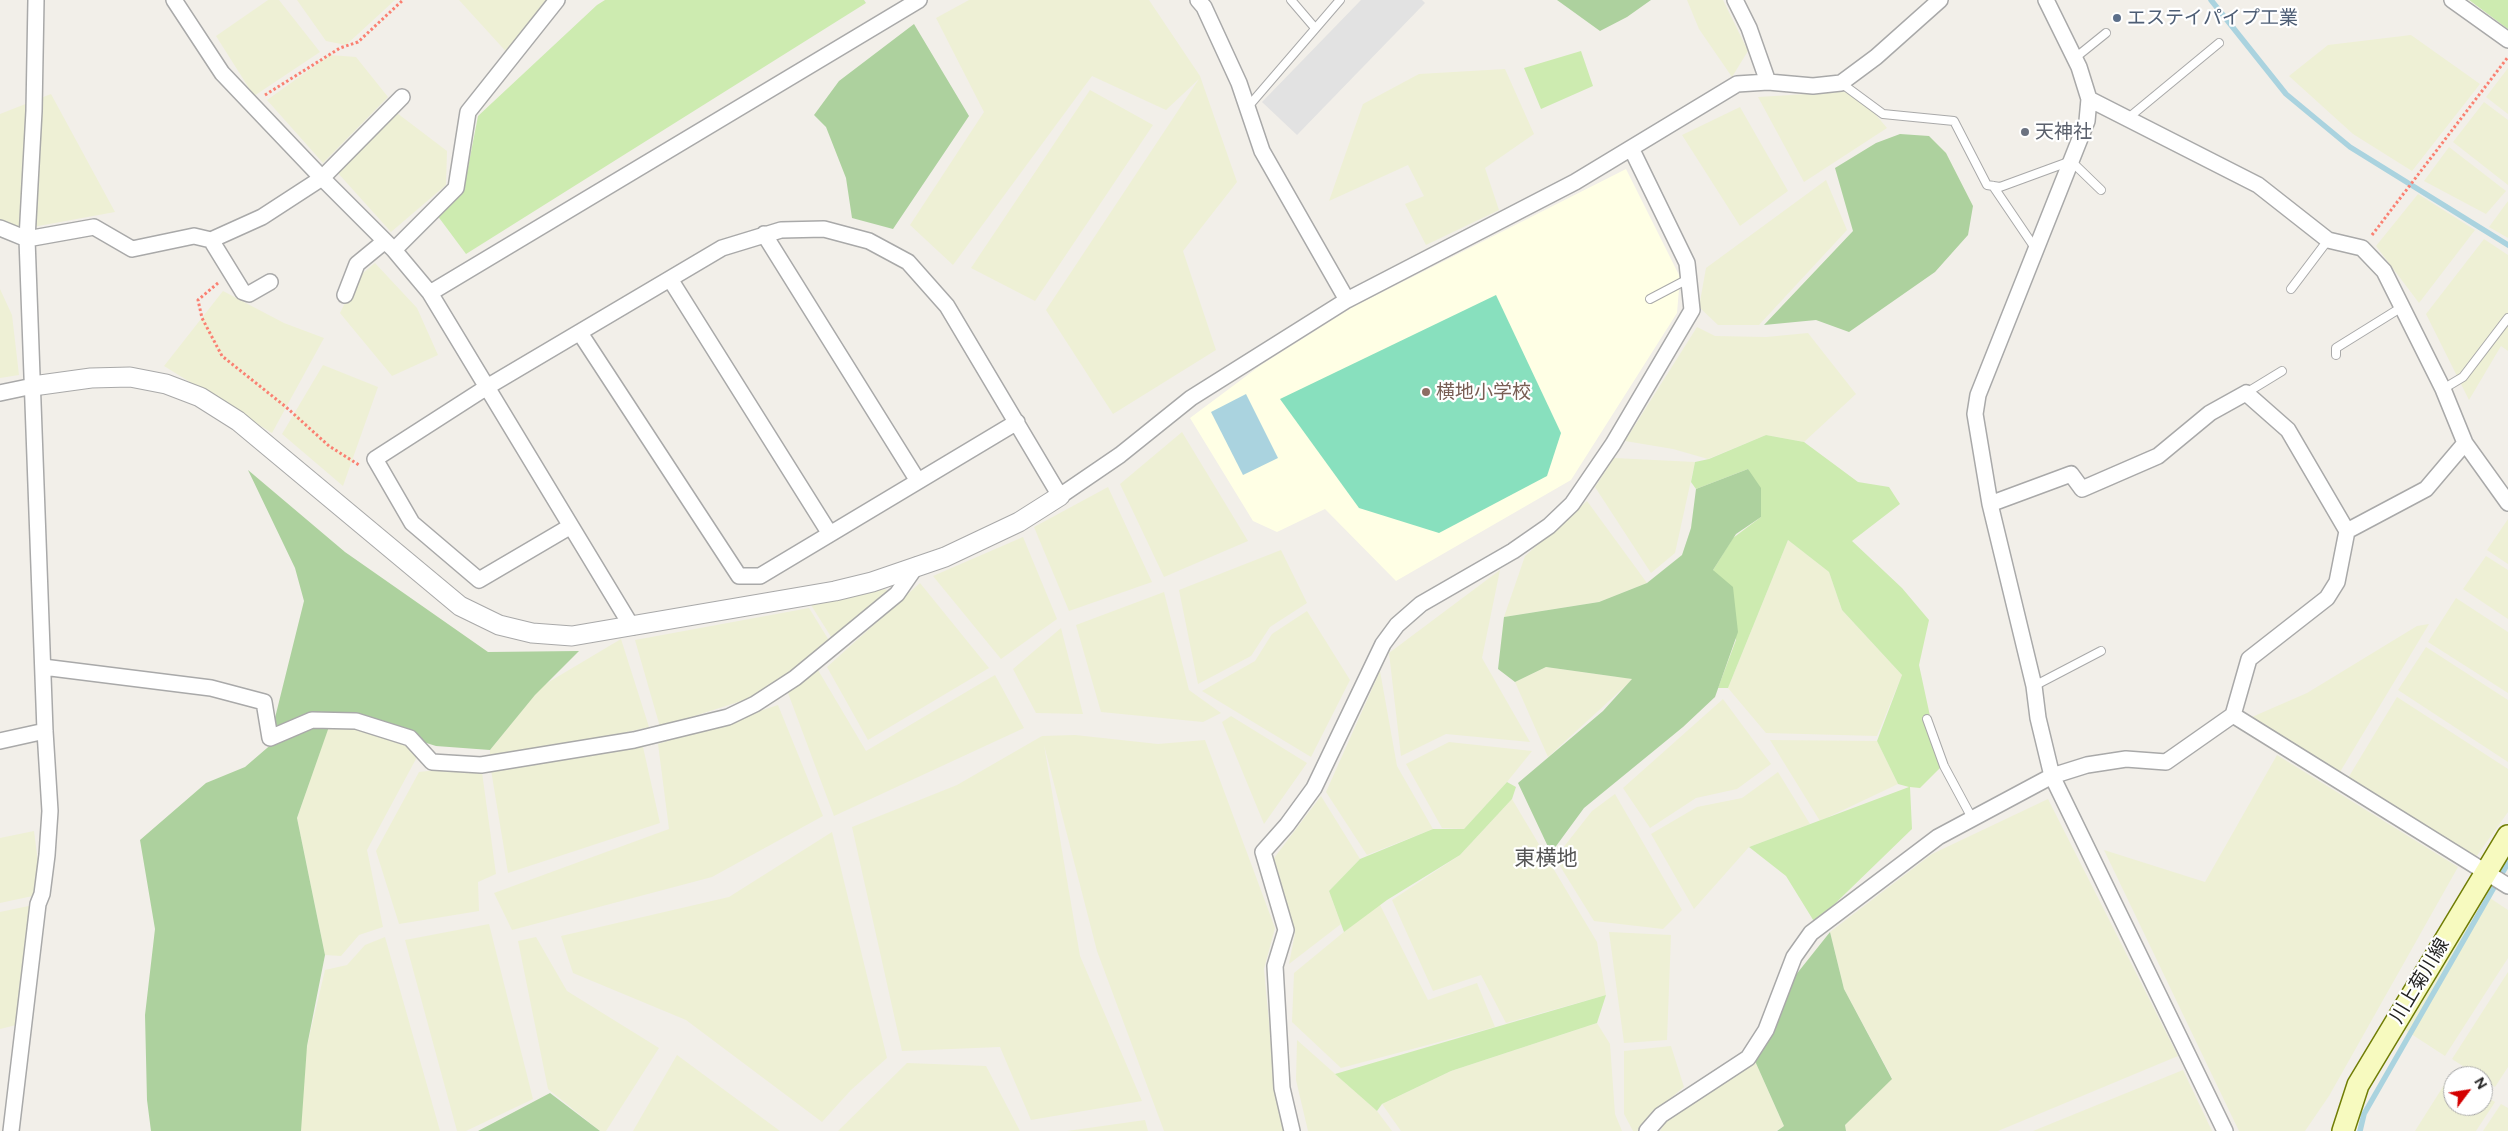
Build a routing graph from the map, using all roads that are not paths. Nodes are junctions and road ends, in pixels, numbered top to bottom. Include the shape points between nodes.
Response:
1 (36, 0) edge
2 (174, 0) edge
3 (557, 0) edge
4 (917, 0) edge
5 (1198, 0) edge
6 (1291, 0) edge
7 (1340, 0) edge
8 (1940, 0) edge
9 (2046, 0) edge
10 (2452, 0) edge
11 (1740, 2) edge
12 (1315, 28) junction
13 (2106, 33) dead end
14 (2508, 40) edge
15 (2219, 43) dead end
16 (2075, 58) junction
17 (1768, 82) junction
18 (1841, 83) junction
19 (402, 97) dead end
20 (2089, 99) junction
21 (1247, 108) junction
22 (2127, 119) junction
23 (1631, 148) junction
24 (2071, 161) junction
25 (322, 178) junction
26 (1993, 186) junction
27 (2102, 190) dead end
28 (0, 228) edge
29 (764, 234) junction
30 (27, 239) junction
31 (211, 240) junction
32 (2328, 240) junction
33 (390, 245) junction
34 (2035, 248) junction
35 (1690, 278) junction
36 (670, 279) junction
37 (270, 282) dead end
38 (2291, 289) dead end
39 (430, 293) junction
40 (345, 295) dead end
41 (1650, 299) dead end
42 (1347, 300) junction
43 (2402, 307) junction
44 (2508, 318) edge
45 (580, 333) junction
46 (2336, 355) dead end
47 (2282, 372) dead end
48 (33, 386) junction
49 (487, 387) junction
50 (2444, 389) junction
51 (0, 393) edge
52 (2246, 393) junction
53 (1017, 422) junction
54 (2465, 443) junction
55 (918, 481) junction
56 (1060, 496) junction
57 (2508, 503) edge
58 (1990, 504) junction
59 (571, 526) junction
60 (2346, 531) junction
61 (830, 534) junction
62 (917, 566) junction
63 (632, 626) junction
64 (2100, 651) dead end
65 (43, 667) junction
66 (2034, 686) junction
67 (2233, 715) junction
68 (1927, 718) dead end
69 (45, 731) junction
70 (0, 742) edge
71 (2052, 776) junction
72 (1972, 818) junction
73 (2508, 836) edge
74 (2485, 872) junction
75 (2508, 886) edge
76 (10, 1131) edge
77 (1292, 1131) edge
78 (1647, 1131) edge
79 (2225, 1131) edge
80 (2343, 1131) edge

1 - 30 street
2 - 25 street via 222,73
3 - 33 street via 468,112 456,188
4 - 39 street
5 - 21 street via 1239,83
6 - 12 lane
7 - 12 lane
8 - 18 street via 1876,57
9 - 16 street
10 - 14 street
11 - 17 street
12 - 21 lane
13 - 16 lane
15 - 22 lane
16 - 20 street
17 - 18 street via 1813,86
17 - 23 street via 1737,84
18 - 26 lane via 1883,114 1954,121 1987,185
19 - 25 street
20 - 22 street
20 - 24 street via 2087,121
21 - 42 street via 1262,151
22 - 32 street via 2258,186
23 - 35 street via 1687,263
23 - 42 street via 1575,182
24 - 26 lane via 2000,187
24 - 27 lane
24 - 34 street
25 - 31 street via 262,217
25 - 33 street
26 - 34 lane
28 - 30 street
29 - 36 street via 722,248
29 - 53 street via 780,230 824,229 869,241 908,262 947,306
29 - 55 street
30 - 31 street via 94,227 132,249 194,236
30 - 48 street
31 - 37 street via 242,292 249,294
32 - 38 lane
32 - 43 street via 2362,248 2384,271
33 - 39 street
33 - 40 street via 357,264
34 - 58 street via 1978,395 1975,414
35 - 41 lane
35 - 77 street via 1692,310 1613,444 1572,504 1549,526 1513,552 1421,604 1397,625 1383,644 1314,788 1263,852 1286,930 1275,966 1282,1088
36 - 45 street
36 - 61 street
39 - 49 street
42 - 56 street via 1191,398
43 - 46 lane via 2336,348
43 - 50 street
44 - 50 lane via 2463,377
45 - 49 street
45 - 61 street via 739,576 760,576
47 - 52 lane
48 - 51 street
48 - 63 street via 91,378 130,378 166,384 200,397 238,421 460,606 498,625 532,633 572,636
48 - 65 street
49 - 59 street
49 - 59 street via 375,458 412,523 479,580
50 - 54 street
52 - 58 street via 2210,413 2158,456 2082,489 2071,474
52 - 60 street via 2288,430
53 - 55 street
53 - 56 street
54 - 57 street
54 - 60 street via 2426,489
55 - 61 street
56 - 62 street via 1019,522 945,557
58 - 66 street
59 - 63 street
60 - 67 street via 2337,582 2327,598 2249,660
62 - 63 street via 834,591
62 - 65 street via 897,594 795,678 728,717 634,740 481,765 432,762 410,738 356,721 312,720 270,738 264,702 211,688
64 - 66 lane
65 - 69 street
66 - 71 street
67 - 71 street via 2166,762 2126,758
67 - 74 street
68 - 72 lane via 1944,766
69 - 70 street
69 - 76 street via 50,811 47,855
71 - 72 street
71 - 79 street
72 - 78 street via 1938,836 1811,933 1794,957 1766,1030 1748,1058 1661,1115
73 - 74 main road, 川上菊川線
74 - 75 street
74 - 80 main road, 川上菊川線 via 2358,1085

